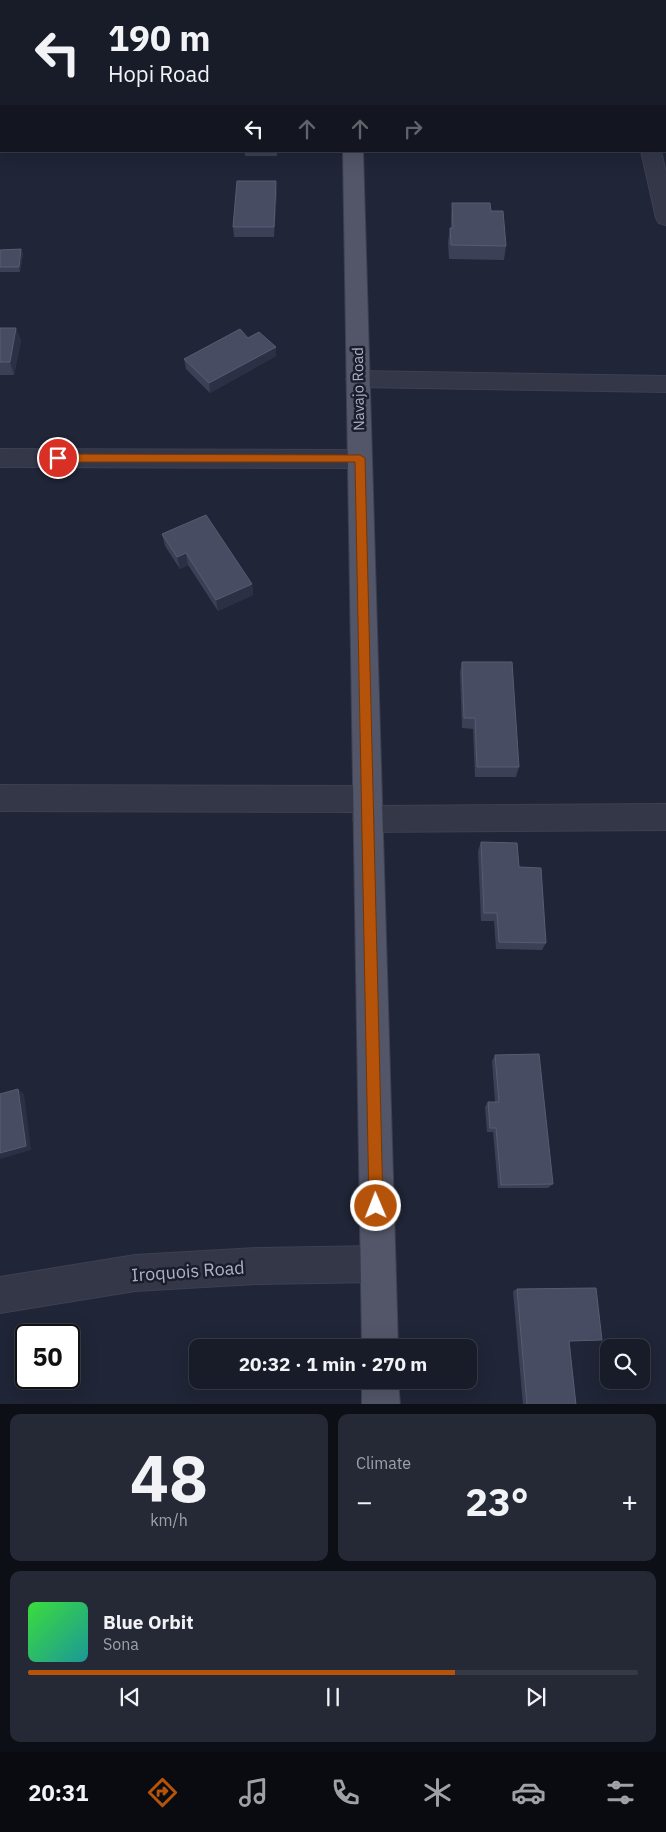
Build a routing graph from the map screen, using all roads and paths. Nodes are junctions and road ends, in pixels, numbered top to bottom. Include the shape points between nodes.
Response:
1 (353, 152) edge
2 (651, 152) edge
3 (666, 218) edge
4 (358, 380) junction
5 (666, 384) edge
6 (0, 458) edge
7 (360, 458) junction
8 (0, 798) edge
9 (367, 809) junction
10 (666, 817) edge
11 (378, 1264) junction
12 (0, 1295) edge
13 (380, 1339) edge
14 (380, 1389) edge
15 (381, 1404) edge

1 - 4 main road, Navajo Road
2 - 3 street
4 - 5 street
4 - 7 main road, Navajo Road
6 - 7 street
7 - 9 main road, Navajo Road
8 - 9 street
9 - 10 street
9 - 11 main road, Navajo Road
11 - 12 street, Iroquois Road via 135,1273
11 - 13 main road, Navajo Road
14 - 15 main road

